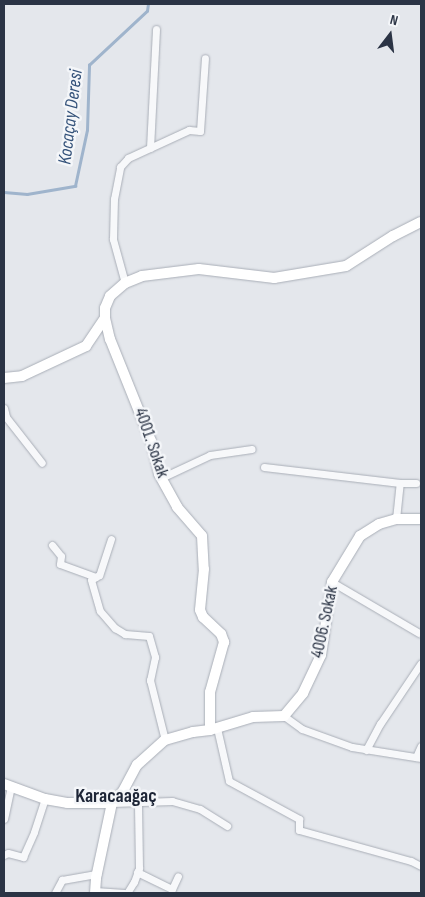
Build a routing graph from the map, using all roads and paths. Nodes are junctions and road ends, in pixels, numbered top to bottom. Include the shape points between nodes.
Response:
1 (156, 29) dead end
2 (205, 58) dead end
3 (150, 148) junction
4 (421, 222) edge
5 (125, 283) junction
6 (105, 318) junction
7 (4, 379) edge
8 (4, 408) edge
9 (252, 449) dead end
10 (42, 464) dead end
11 (264, 467) dead end
12 (161, 478) junction
13 (400, 483) junction
14 (416, 483) dead end
15 (396, 519) junction
16 (421, 519) edge
17 (111, 539) dead end
18 (52, 545) dead end
19 (96, 577) junction
20 (332, 582) junction
21 (419, 633) dead end
22 (421, 663) edge
23 (284, 716) junction
24 (214, 729) junction
25 (166, 740) junction
26 (421, 746) edge
27 (366, 750) junction
28 (419, 758) edge
29 (7, 786) edge
30 (45, 799) junction
31 (138, 802) junction
32 (112, 803) junction
33 (4, 819) edge
34 (227, 826) dead end
35 (4, 855) edge
36 (421, 866) edge
37 (137, 872) junction
38 (97, 874) junction
39 (178, 876) dead end
40 (95, 892) edge
41 (55, 893) edge
42 (125, 893) edge

1 - 3 street
2 - 3 street via 200,132 189,130
3 - 5 street via 128,158 118,175 113,239
4 - 5 street via 346,266 274,278 199,269 142,276
5 - 6 street via 110,296
6 - 7 street via 86,346 22,376
6 - 12 street, 4001. Sokak via 110,339 151,440
8 - 10 street via 6,416
9 - 12 street via 210,455
11 - 13 street
12 - 24 street, 4001. Sokak via 177,507 202,536 204,569 200,610 224,642 210,692
13 - 14 street
13 - 15 street
15 - 16 street, 4006. Sokak
15 - 20 street, 4006. Sokak via 379,524 360,536
17 - 19 street
18 - 19 street via 61,556 60,564
19 - 25 street via 91,580 100,611 115,628 125,634 149,636 155,657 150,680
20 - 21 street
20 - 23 street, 4006. Sokak via 321,655 303,693
22 - 27 street
23 - 24 street via 253,717
23 - 27 street via 302,728
24 - 25 street
24 - 36 street via 229,781 299,819 299,830
25 - 32 street via 137,765 123,791
26 - 28 street
27 - 28 street
29 - 30 street
29 - 33 street
30 - 32 street via 66,803
30 - 35 street via 23,857
31 - 32 street
31 - 34 street via 172,801 200,809
31 - 37 street
32 - 38 street
37 - 39 street via 172,889
37 - 42 street
38 - 40 street
38 - 41 street via 62,880
40 - 42 street

